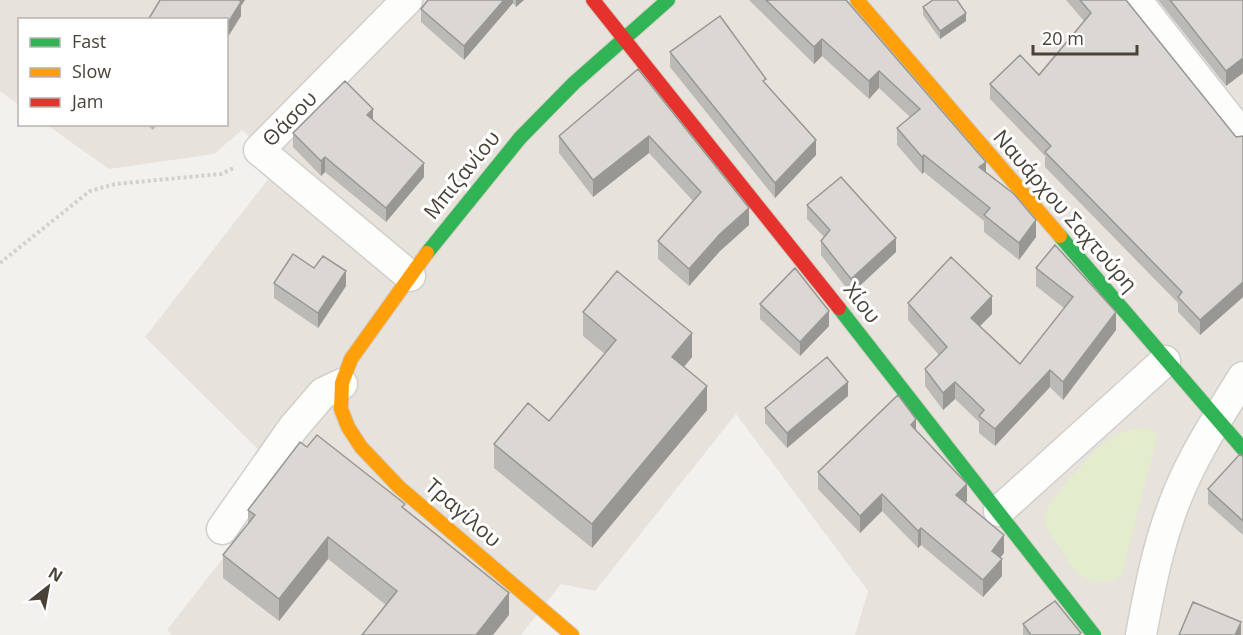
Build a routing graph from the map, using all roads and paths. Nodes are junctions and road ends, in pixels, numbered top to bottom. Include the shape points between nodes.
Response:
1 (407, 0) edge
2 (592, 0) edge
3 (668, 0) edge
4 (857, 0) edge
5 (1136, 0) edge
6 (624, 38) junction
7 (1243, 136) edge
8 (259, 150) junction
9 (0, 262) edge
10 (410, 276) junction
11 (1166, 361) junction
12 (1243, 377) edge
13 (341, 397) junction
14 (1216, 420) junction
15 (1243, 449) edge
16 (999, 511) junction
17 (222, 529) dead end
18 (572, 635) edge
19 (1094, 635) edge
20 (1141, 635) edge

1 - 8 street, Θάσου
2 - 6 street, Χίου
3 - 6 street, Μπιζανίου
4 - 11 street, Ναυάρχου Σαχτούρη
5 - 7 street
6 - 10 street, Μπιζανίου via 520,138
6 - 16 street, Χίου
8 - 9 path via 221,174 115,184 90,191
8 - 10 street, Θάσου
10 - 13 street, Μπιζανίου via 360,344
11 - 14 street, Ναυάρχου Σαχτούρη
11 - 16 street
12 - 14 street
13 - 17 street via 323,393 293,428
13 - 18 street, Τραγίλου via 356,440 388,475
14 - 15 street, Ναυάρχου Σαχτούρη
14 - 20 street via 1170,517
16 - 19 street, Χίου

